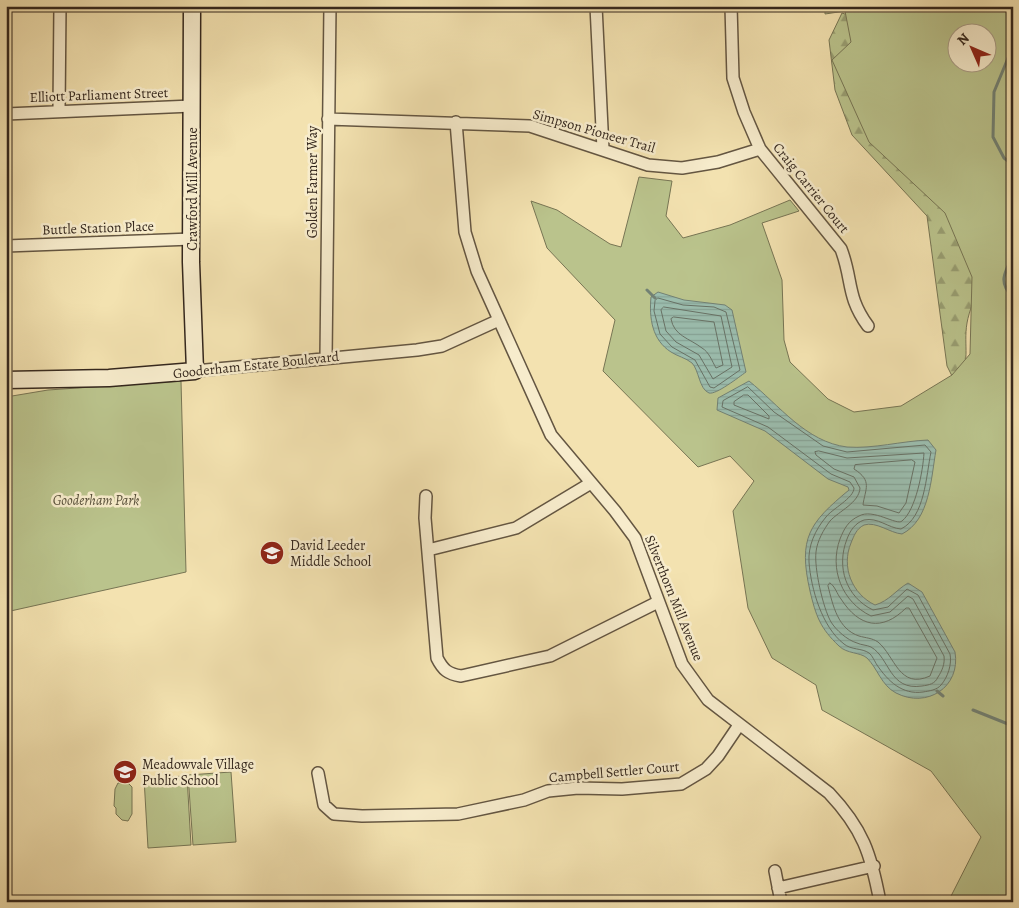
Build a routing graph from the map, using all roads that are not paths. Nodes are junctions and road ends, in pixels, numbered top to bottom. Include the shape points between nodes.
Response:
1 (60, 6) edge
2 (192, 6) edge
3 (330, 6) edge
4 (596, 6) edge
5 (731, 6) edge
6 (192, 106) junction
7 (59, 111) junction
8 (6, 114) edge
9 (328, 119) junction
10 (456, 122) junction
11 (603, 149) junction
12 (760, 149) junction
13 (192, 239) junction
14 (6, 246) edge
15 (499, 320) junction
16 (868, 326) dead end
17 (326, 358) junction
18 (195, 371) junction
19 (6, 380) edge
20 (591, 483) junction
21 (426, 496) dead end
22 (428, 550) junction
23 (658, 602) junction
24 (739, 725) junction
25 (318, 774) dead end
26 (874, 866) junction
27 (775, 871) dead end
28 (778, 888) junction
29 (781, 902) edge
30 (880, 902) edge

1 - 7 street
2 - 6 street, Crawford Mill Avenue
3 - 9 street, Golden Farmer Way
4 - 11 street
5 - 12 street, Craig Carrier Court via 733,78
6 - 7 street, Elliott Parliament Street
6 - 13 street, Crawford Mill Avenue
7 - 8 street, Elliott Parliament Street
9 - 10 street, Simpson Pioneer Trail
9 - 17 street, Golden Farmer Way
10 - 11 street, Simpson Pioneer Trail via 530,126
10 - 15 street, Silverthorn Mill Avenue via 465,232 477,271
11 - 12 street, Simpson Pioneer Trail via 648,165 682,168 718,162
12 - 16 street, Craig Carrier Court via 841,249 847,263 851,296
13 - 14 street, Buttle Station Place
13 - 18 street, Crawford Mill Avenue
15 - 17 street, Gooderham Estate Boulevard via 442,346
15 - 20 street, Silverthorn Mill Avenue via 551,435
17 - 18 street, Gooderham Estate Boulevard
18 - 19 street, Gooderham Estate Boulevard via 109,378
20 - 22 street via 516,528
20 - 23 street, Silverthorn Mill Avenue via 635,538
21 - 22 street
22 - 23 street via 437,658 442,668 451,674 461,676 550,656
23 - 24 street, Silverthorn Mill Avenue via 682,664 708,700
24 - 25 street, Campbell Settler Court via 712,762 681,784 548,791 524,800 458,814 334,814 324,805
24 - 26 street, Silverthorn Mill Avenue via 833,797 865,841
26 - 28 street
26 - 30 street, Silverthorn Mill Avenue
27 - 28 street
28 - 29 street

